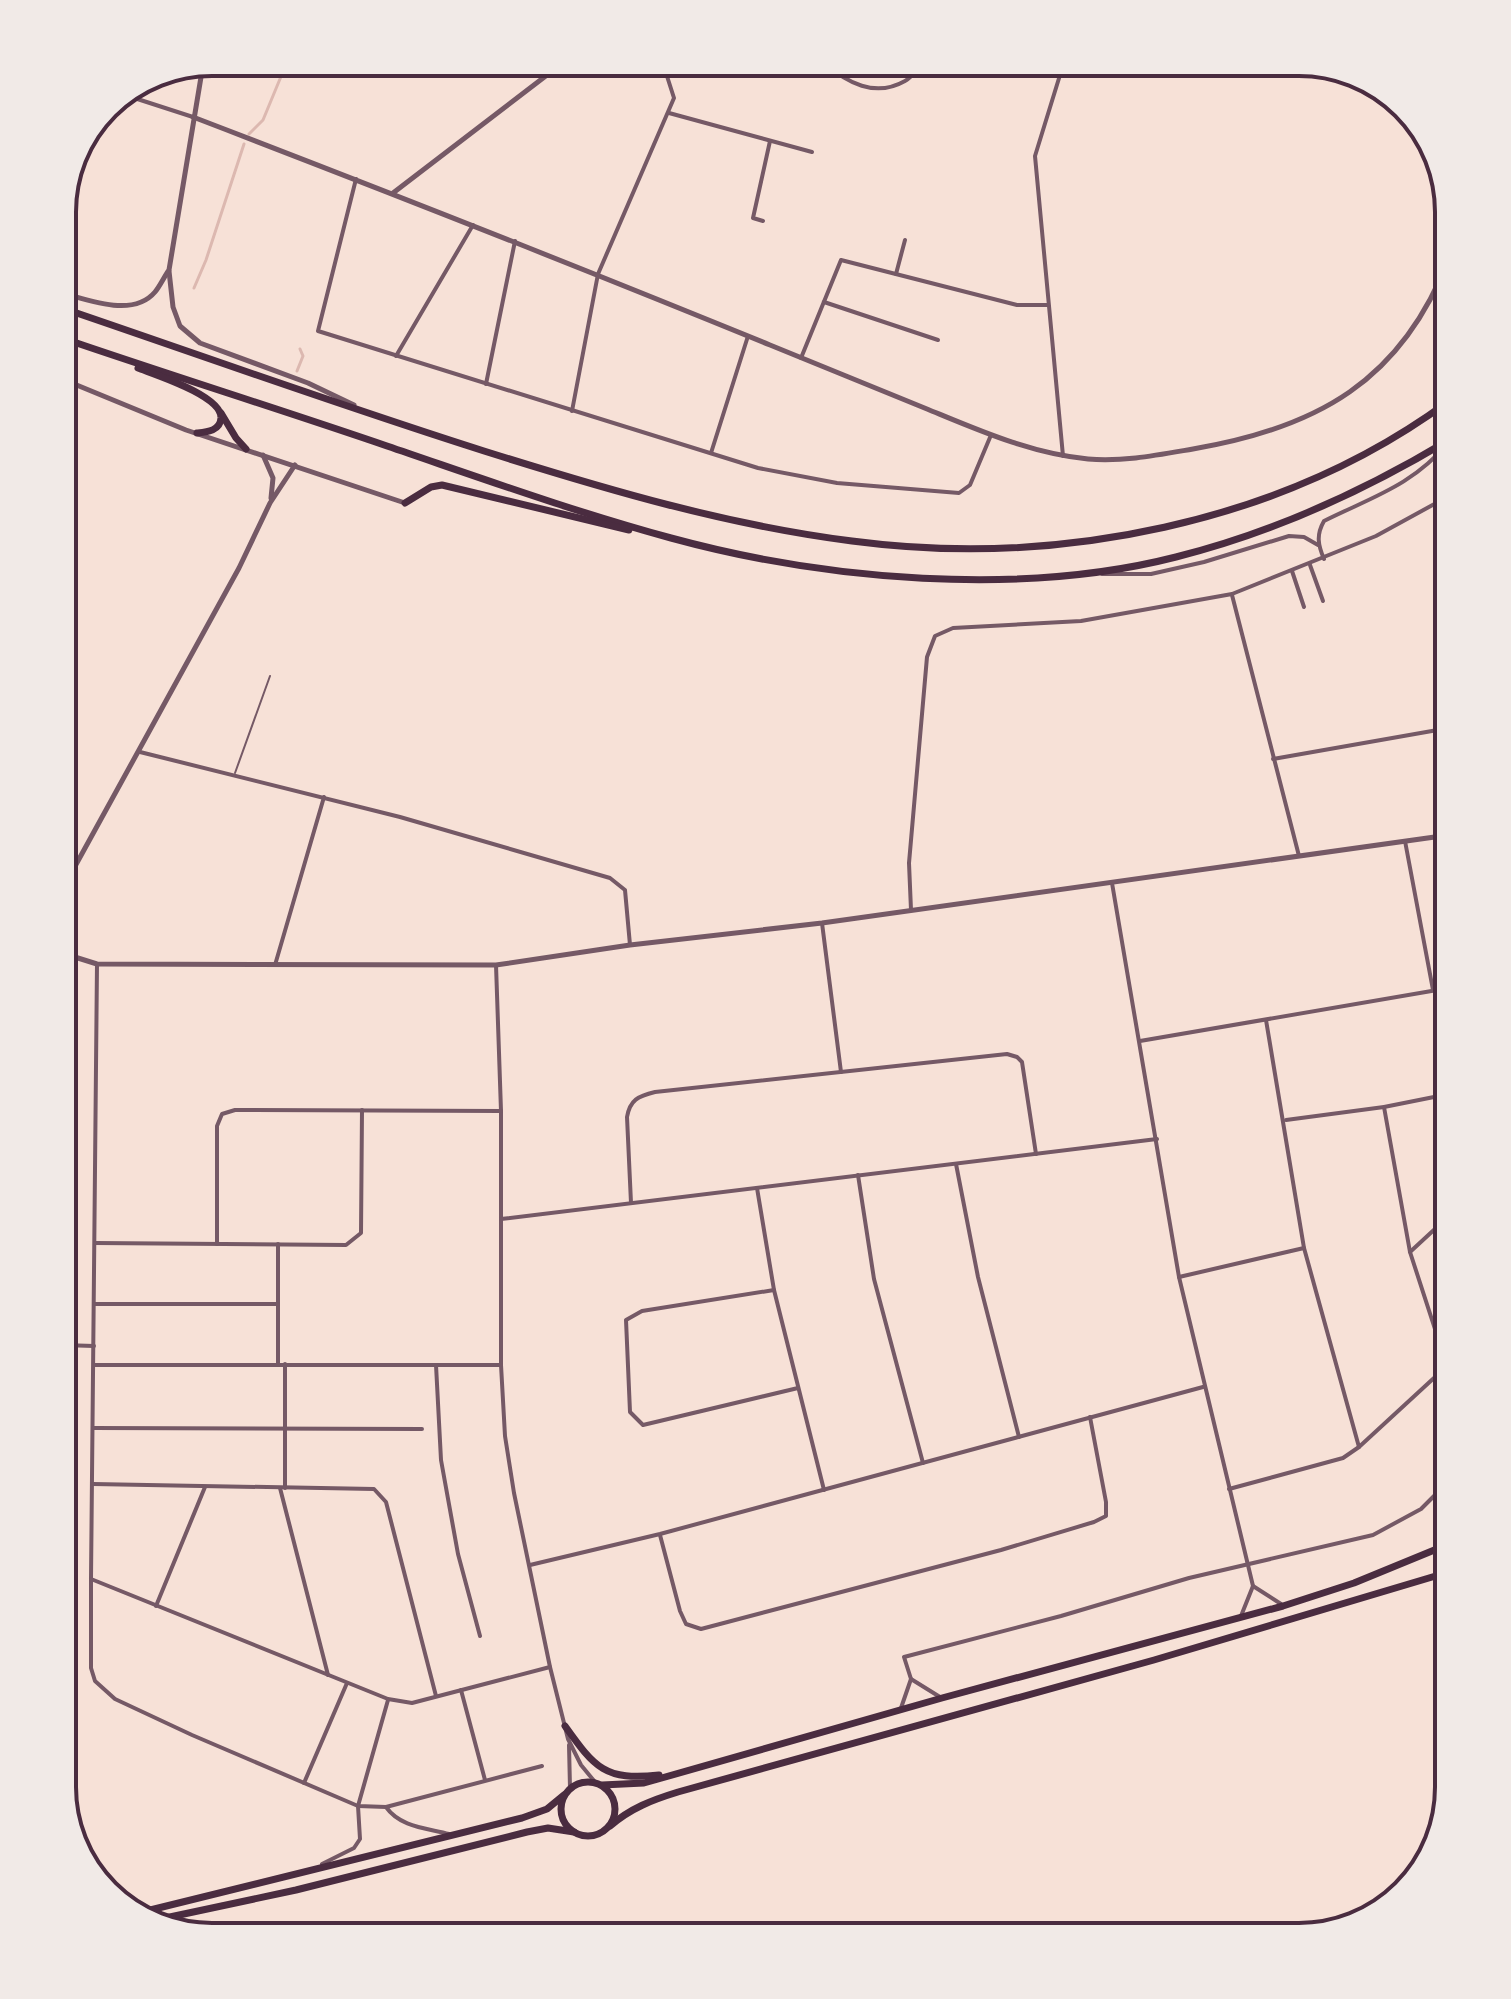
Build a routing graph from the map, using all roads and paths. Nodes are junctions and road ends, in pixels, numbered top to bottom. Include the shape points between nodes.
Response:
1 (546, 76) edge
2 (667, 76) edge
3 (839, 76) edge
4 (910, 76) edge
5 (1060, 76) edge
6 (201, 77) edge
7 (137, 99) edge
8 (669, 113) junction
9 (193, 117) junction
10 (770, 141) junction
11 (812, 152) dead end
12 (356, 179) junction
13 (393, 193) junction
14 (763, 221) dead end
15 (473, 225) junction
16 (905, 240) dead end
17 (515, 241) junction
18 (169, 270) junction
19 (598, 274) junction
20 (896, 274) junction
21 (1435, 290) edge
22 (76, 297) edge
23 (824, 302) junction
24 (1048, 305) junction
25 (76, 313) edge
26 (748, 336) junction
27 (938, 340) dead end
28 (76, 343) edge
29 (92, 348) junction
30 (396, 356) junction
31 (801, 358) junction
32 (486, 384) junction
33 (76, 385) edge
34 (1435, 410) edge
35 (220, 411) junction
36 (572, 411) junction
37 (386, 420) junction
38 (197, 433) junction
39 (991, 435) junction
40 (1435, 448) edge
41 (246, 449) junction
42 (711, 453) junction
43 (263, 455) junction
44 (1063, 456) junction
45 (1435, 459) edge
46 (295, 465) junction
47 (270, 503) junction
48 (405, 503) joint
49 (1435, 504) edge
50 (674, 539) junction
51 (1318, 545) junction
52 (1324, 559) junction
53 (1309, 564) junction
54 (1292, 571) junction
55 (1080, 574) junction
56 (1232, 594) junction
57 (1323, 601) dead end
58 (1304, 607) dead end
59 (270, 676) dead end
60 (1435, 730) edge
61 (140, 752) junction
62 (1273, 759) junction
63 (234, 775) junction
64 (324, 797) junction
65 (1435, 837) edge
66 (1405, 841) junction
67 (1299, 856) junction
68 (76, 865) edge
69 (1112, 883) junction
70 (911, 910) junction
71 (822, 923) junction
72 (630, 945) junction
73 (76, 957) edge
74 (97, 964) junction
75 (275, 965) junction
76 (496, 965) junction
77 (1433, 990) joint
78 (1266, 1020) junction
79 (1140, 1041) junction
80 (841, 1072) junction
81 (1435, 1097) edge
82 (1384, 1107) junction
83 (362, 1110) junction
84 (501, 1111) junction
85 (1285, 1120) junction
86 (1157, 1139) junction
87 (1036, 1154) junction
88 (956, 1164) junction
89 (858, 1175) junction
90 (757, 1188) junction
91 (631, 1203) junction
92 (501, 1219) junction
93 (1435, 1229) edge
94 (95, 1243) junction
95 (217, 1244) junction
96 (278, 1244) junction
97 (1304, 1248) junction
98 (1410, 1252) junction
99 (1179, 1277) junction
100 (774, 1290) junction
101 (95, 1304) junction
102 (278, 1304) junction
103 (1435, 1326) edge
104 (76, 1345) edge
105 (94, 1346) junction
106 (278, 1364) junction
107 (285, 1364) junction
108 (94, 1365) junction
109 (436, 1365) junction
110 (501, 1365) junction
111 (1435, 1377) edge
112 (1203, 1387) junction
113 (798, 1388) junction
114 (1090, 1417) junction
115 (93, 1428) junction
116 (285, 1428) junction
117 (422, 1429) dead end
118 (1019, 1437) junction
119 (1359, 1447) junction
120 (923, 1463) junction
121 (93, 1484) junction
122 (205, 1487) junction
123 (283, 1488) junction
124 (1229, 1489) junction
125 (824, 1490) junction
126 (1435, 1495) edge
127 (660, 1534) junction
128 (1435, 1550) edge
129 (1247, 1564) junction
130 (530, 1565) junction
131 (1435, 1576) edge
132 (91, 1579) junction
133 (1253, 1586) junction
134 (156, 1606) junction
135 (1283, 1606) junction
136 (1241, 1617) junction
137 (480, 1636) dead end
138 (550, 1667) junction
139 (328, 1675) junction
140 (911, 1679) junction
141 (347, 1683) junction
142 (461, 1690) junction
143 (436, 1696) junction
144 (942, 1698) junction
145 (388, 1699) junction
146 (900, 1710) junction
147 (565, 1726) junction
148 (568, 1739) junction
149 (542, 1766) dead end
150 (677, 1773) junction
151 (485, 1780) junction
152 (304, 1783) junction
153 (598, 1784) junction
154 (567, 1792) junction
155 (358, 1806) junction
156 (386, 1807) junction
157 (610, 1826) junction
158 (574, 1832) junction
159 (451, 1835) junction
160 (312, 1869) junction
161 (153, 1909) edge
162 (173, 1916) edge

1 - 13 street
2 - 8 street via 674,98
3 - 4 street via 877,89
5 - 24 street via 1035,156
6 - 9 street
7 - 9 street
8 - 10 street
8 - 19 street
9 - 12 street
9 - 18 street
10 - 11 street
10 - 14 street via 753,218
12 - 13 street
12 - 30 street via 318,331
13 - 15 street
15 - 17 street
15 - 30 street
16 - 20 street
17 - 19 street
17 - 32 street
18 - 22 street via 154,294 140,303 101,304
18 - 37 street via 180,326 200,343 308,383
19 - 26 street
19 - 36 street
20 - 23 street via 841,260
20 - 24 street via 1017,305
21 - 44 street via 1389,357 1327,408 1259,436 1226,443 1139,458
23 - 27 street
23 - 31 street
24 - 44 street
25 - 37 main road
26 - 31 street
26 - 42 street
28 - 29 main road
29 - 35 main road via 203,395
29 - 50 main road
30 - 32 street
31 - 39 street
32 - 36 street
33 - 38 street
34 - 37 main road via 1361,457 1261,500 1188,523 1095,540 1003,547 854,542 762,527 649,500
35 - 38 main road via 218,427
35 - 41 main road
36 - 42 street
38 - 41 street
39 - 42 street via 970,485 959,493 813,480
39 - 44 street
40 - 55 main road via 1302,516 1249,535 1172,558
41 - 43 street
43 - 46 street
43 - 47 street via 273,478
45 - 51 street via 1386,493 1324,521
46 - 47 street
46 - 48 street
47 - 61 street
48 - 50 main road via 442,485
49 - 52 street
50 - 55 main road via 865,574 955,579
51 - 52 street
51 - 55 street via 1289,536 1151,574
52 - 53 street
53 - 54 street
53 - 57 street
54 - 56 street
54 - 58 street
56 - 62 street
56 - 70 street via 1081,621 953,628 935,636 927,657 909,863
59 - 63 lane
60 - 62 street
61 - 63 street
61 - 68 street
62 - 67 street
63 - 64 street
64 - 72 street via 610,878 625,890
64 - 75 street
65 - 66 street
66 - 67 street
66 - 77 street
67 - 69 street
69 - 70 street
69 - 79 street
70 - 71 street
71 - 72 street
71 - 80 street
72 - 76 street
73 - 74 street
74 - 75 street
74 - 94 street
75 - 76 street
76 - 84 street
77 - 78 street
78 - 79 street
78 - 85 street
79 - 86 street
80 - 87 street via 1017,1057
80 - 91 street via 639,1096 629,1104 627,1117
81 - 82 street
82 - 85 street
82 - 98 street
83 - 84 street
83 - 95 street via 222,1114 217,1126
83 - 96 street via 361,1233 346,1245
84 - 92 street
85 - 97 street
86 - 87 street
86 - 99 street
87 - 88 street
88 - 89 street
88 - 118 street
89 - 90 street
89 - 120 street via 874,1279
90 - 91 street
90 - 100 street
91 - 92 street
92 - 110 street
93 - 98 street
94 - 95 street
94 - 101 street
95 - 96 street
96 - 102 street
97 - 99 street
97 - 119 street
98 - 103 street
99 - 112 street
100 - 113 street
100 - 113 street via 642,1311 626,1320 630,1412 643,1425
101 - 102 street
101 - 105 street
102 - 106 street
104 - 105 street
105 - 108 street
106 - 107 street
106 - 108 street
107 - 109 street
107 - 116 street
108 - 115 street
109 - 110 street
109 - 137 street via 441,1460
110 - 130 street via 505,1436
111 - 119 street
112 - 114 street
112 - 124 street
113 - 125 street
114 - 118 street
114 - 127 street via 1106,1516 1001,1550 701,1629 686,1624 680,1611
115 - 116 street
115 - 121 street
116 - 117 street
116 - 123 street
118 - 120 street
119 - 124 street via 1335,1461
120 - 125 street
121 - 122 street
121 - 132 street
122 - 123 street
122 - 134 street
123 - 139 street
123 - 143 street via 374,1489 386,1502
124 - 129 street
125 - 127 street
126 - 129 street via 1421,1509 1373,1535
127 - 130 street
128 - 135 main road
129 - 133 street
129 - 140 street via 904,1657
130 - 138 street
131 - 157 main road via 678,1792 635,1807
132 - 134 street
132 - 152 street via 91,1668 106,1693
133 - 135 street
133 - 136 street
134 - 139 street
135 - 136 main road
136 - 144 main road
138 - 142 street
138 - 147 street
139 - 141 street
140 - 144 street
140 - 146 street
141 - 145 street
141 - 152 street
142 - 143 street
142 - 151 street
143 - 145 street via 412,1703
144 - 146 main road
145 - 155 street
146 - 150 main road
147 - 148 street
147 - 150 main road via 604,1770 640,1777
148 - 153 street
148 - 154 street
149 - 151 street
150 - 153 main road via 628,1786
151 - 156 street
152 - 155 street
153 - 154 main road via 582,1782
153 - 157 main road via 615,1804
154 - 158 main road via 561,1812
154 - 159 main road via 547,1809
155 - 156 street
155 - 160 street via 360,1839 354,1848
156 - 159 street via 401,1822
157 - 158 main road via 589,1836
158 - 162 main road via 548,1828
159 - 160 main road
160 - 161 main road

